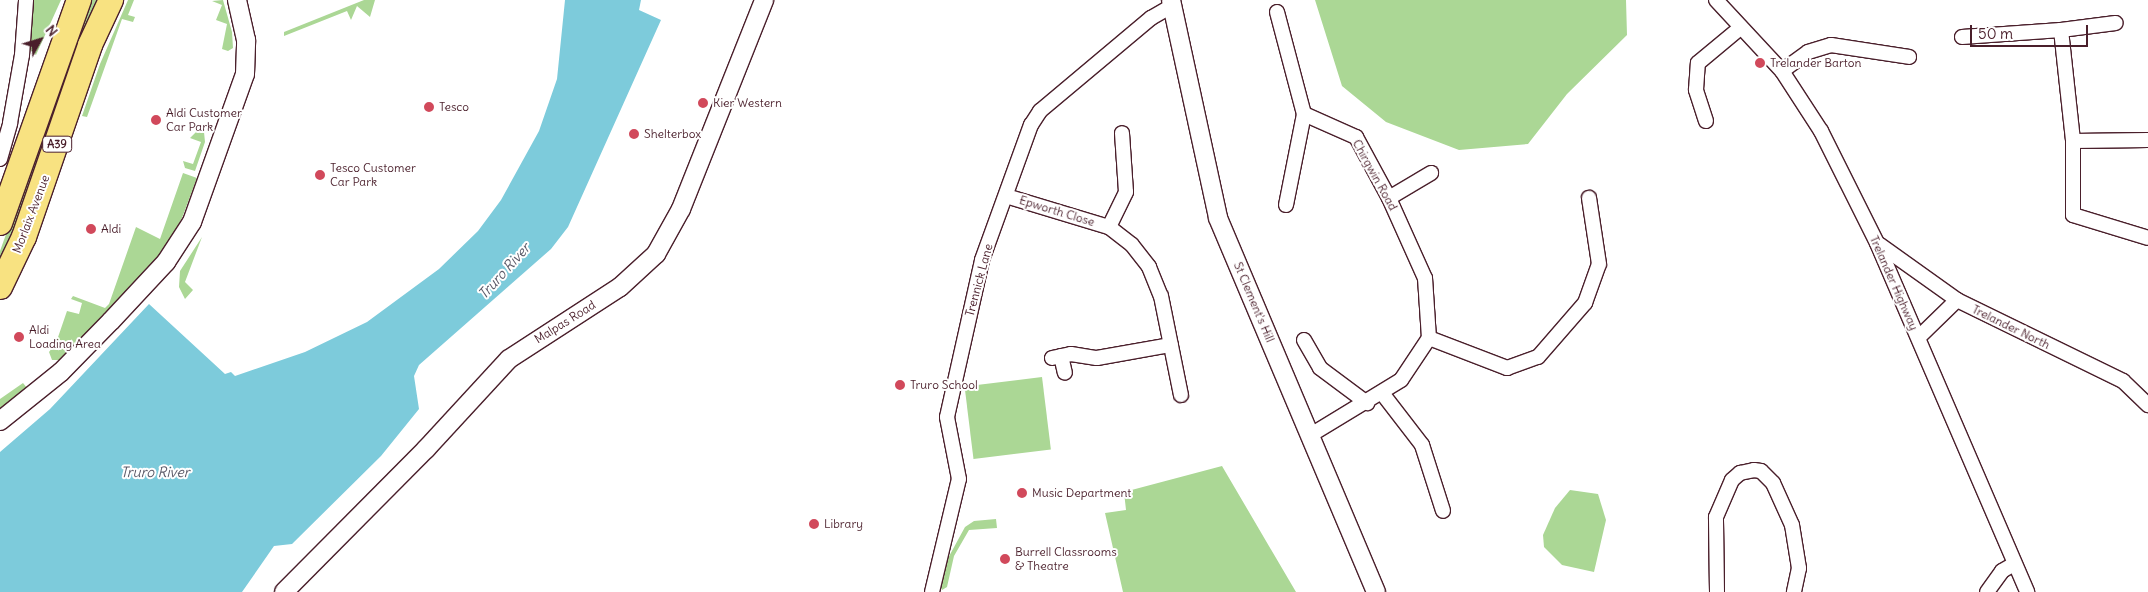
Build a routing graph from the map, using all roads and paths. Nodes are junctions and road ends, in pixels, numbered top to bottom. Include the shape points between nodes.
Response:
1 (26, 0) edge
2 (79, 0) edge
3 (111, 0) edge
4 (238, 0) edge
5 (764, 0) edge
6 (1716, 0) edge
7 (1171, 3) edge
8 (1277, 12) dead end
9 (2116, 24) dead end
10 (1740, 28) junction
11 (2061, 30) junction
12 (1962, 37) dead end
13 (1909, 56) dead end
14 (1782, 71) junction
15 (1304, 114) junction
16 (1706, 121) dead end
17 (1122, 133) dead end
18 (2148, 140) edge
19 (2073, 141) junction
20 (0, 159) edge
21 (1430, 173) dead end
22 (1006, 196) junction
23 (1389, 198) junction
24 (1589, 198) dead end
25 (1286, 205) dead end
26 (0, 223) edge
27 (1109, 227) junction
28 (2148, 238) edge
29 (1878, 243) junction
30 (0, 287) edge
31 (1956, 300) junction
32 (1919, 336) junction
33 (1429, 338) junction
34 (1304, 340) dead end
35 (1171, 345) junction
36 (1065, 373) dead end
37 (1382, 393) junction
38 (1181, 395) dead end
39 (1367, 403) junction
40 (2148, 405) edge
41 (0, 421) edge
42 (1309, 436) junction
43 (1443, 511) dead end
44 (2014, 564) junction
45 (284, 592) edge
46 (932, 592) edge
47 (1376, 592) edge
48 (1717, 592) edge
49 (1794, 592) edge
50 (1987, 592) edge
51 (2027, 592) edge

1 - 20 street via 22,54
2 - 26 highway, Morlaix Avenue / A39
3 - 30 highway, Morlaix Avenue / A39 via 90,45 24,237
4 - 41 street via 246,40 244,74 192,222 166,262 111,321 61,372
5 - 45 street, Malpas Road via 681,209 656,254 620,287 509,359 426,449
6 - 10 street, Trelander Highway
7 - 22 street, Trennick Lane via 1040,111 1031,125
7 - 42 street, St Clement's Hill via 1218,218
8 - 15 street
9 - 11 street
10 - 14 street, Trelander Highway
10 - 16 street via 1698,62 1696,90
11 - 12 street
11 - 19 street
13 - 14 street via 1831,45 1808,52
14 - 29 street, Trelander Highway via 1821,131
15 - 23 street, Chirgwin Road via 1356,137
15 - 25 street
17 - 27 street, Epworth Close via 1126,192
18 - 19 street
19 - 28 street via 2073,215
21 - 23 street
22 - 27 street, Epworth Close
22 - 46 street, Trennick Lane via 982,260 948,417 959,479
23 - 33 street, Chirgwin Road via 1424,278
24 - 33 street via 1599,264 1585,303 1538,357 1507,368
27 - 35 street, Epworth Close via 1132,245 1149,267 1161,296
29 - 31 street, Trelander North
29 - 32 street, Trelander Highway
31 - 32 street
31 - 40 street, Trelander North via 2123,381
32 - 44 street, Trelander Highway
33 - 37 street via 1400,380
34 - 39 street via 1320,368
35 - 36 street via 1097,358 1072,354 1056,357
35 - 38 street, Epworth Close
37 - 39 street
37 - 43 street via 1422,445
39 - 42 street
42 - 47 street, St Clement's Hill
44 - 50 street via 2002,571
44 - 51 street, Trelander Highway
48 - 49 street via 1716,517 1719,507 1735,476 1754,470 1761,471 1772,483 1792,525 1798,568

